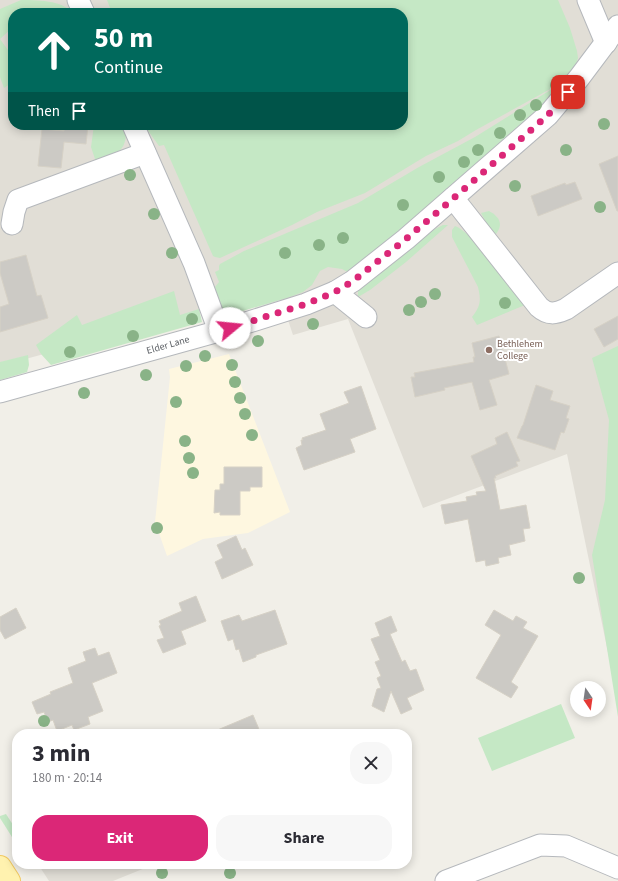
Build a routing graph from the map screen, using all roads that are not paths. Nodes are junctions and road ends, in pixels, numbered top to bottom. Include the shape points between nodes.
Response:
1 (588, 0) edge
2 (618, 26) edge
3 (606, 43) junction
4 (135, 130) edge
5 (145, 154) junction
6 (453, 198) junction
7 (12, 224) dead end
8 (618, 273) edge
9 (335, 292) junction
10 (366, 317) dead end
11 (220, 331) junction
12 (0, 392) edge
13 (0, 867) edge
14 (618, 868) edge
15 (9, 881) edge
16 (446, 881) edge

1 - 3 street
2 - 3 street, Elder Lane
3 - 6 street, Elder Lane via 548,115
4 - 5 street
5 - 7 street via 18,200
5 - 11 street via 154,192 186,266
6 - 8 street via 543,311 551,314 566,309
6 - 9 street, Elder Lane via 374,265
9 - 10 street
9 - 11 street, Elder Lane via 306,304
11 - 12 street, Elder Lane
13 - 15 main road
14 - 16 street via 566,846 540,845

